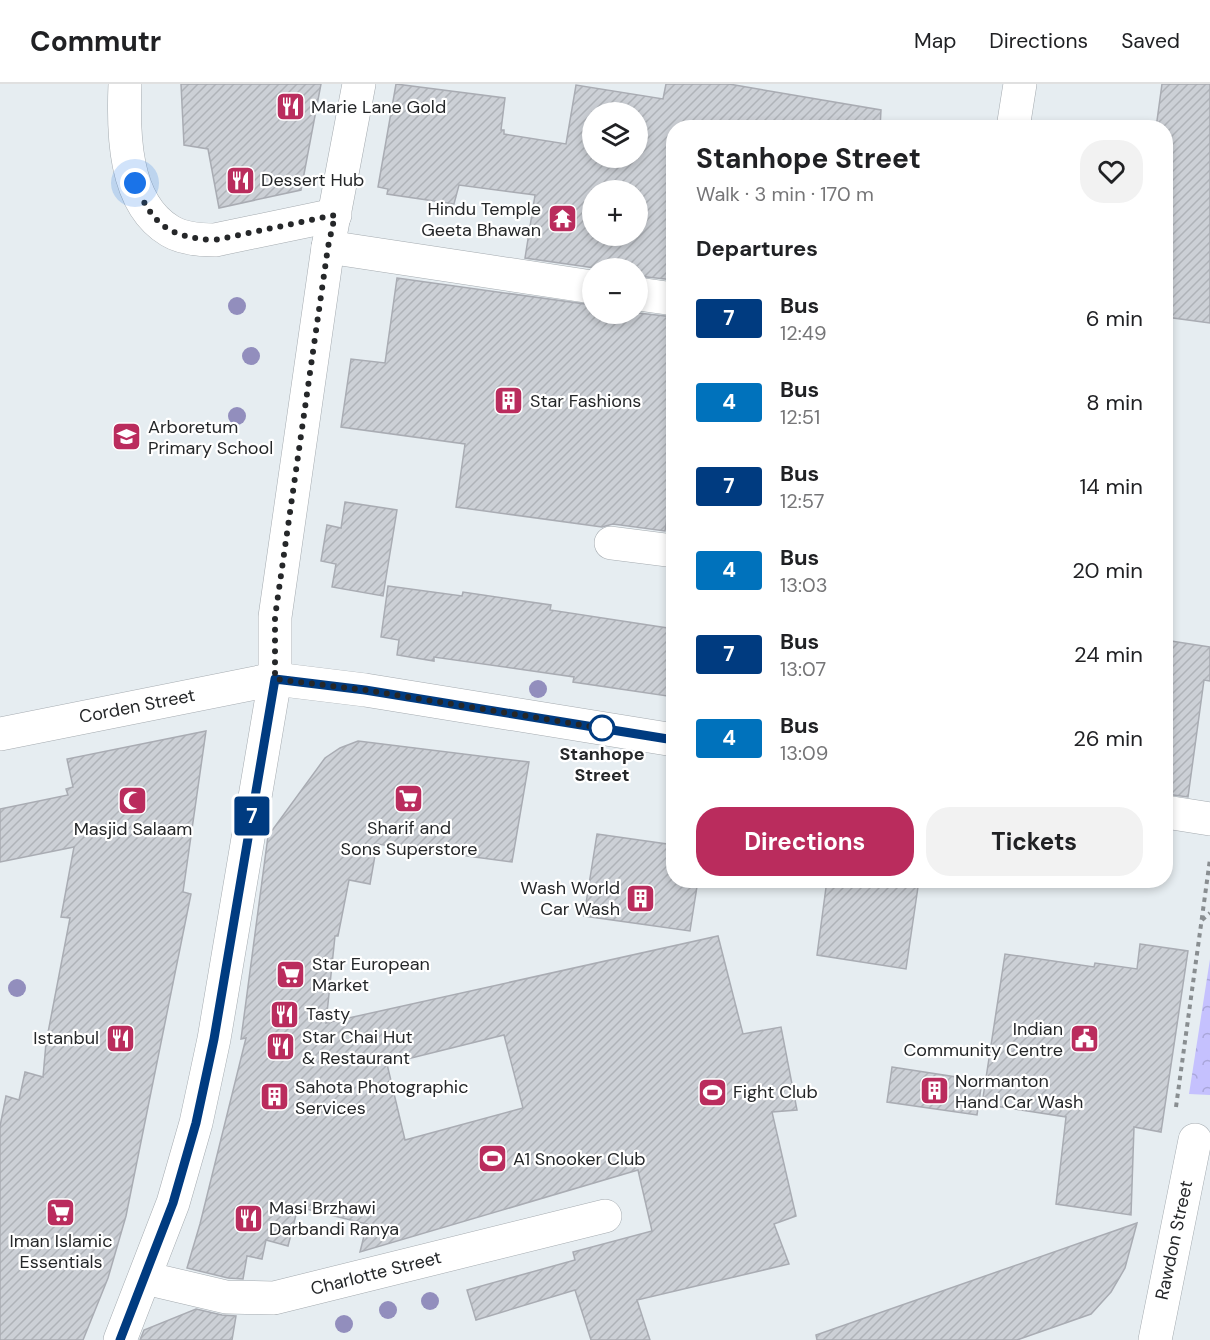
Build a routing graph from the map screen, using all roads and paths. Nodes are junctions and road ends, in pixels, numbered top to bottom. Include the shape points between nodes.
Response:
1 (126, 84) edge
2 (359, 84) edge
3 (1020, 84) edge
4 (1015, 120) edge
5 (335, 215) junction
6 (328, 247) junction
7 (582, 285) edge
8 (648, 295) edge
9 (666, 298) edge
10 (611, 543) dead end
11 (666, 550) edge
12 (275, 679) junction
13 (0, 734) edge
14 (666, 739) edge
15 (1173, 813) edge
16 (1210, 819) edge
17 (1210, 859) edge
18 (1210, 913) edge
19 (1201, 921) junction
20 (1195, 1140) joint
21 (605, 1216) dead end
22 (145, 1278) junction
23 (120, 1340) edge
24 (1155, 1340) edge

1 - 5 street via 124,134 128,160 144,204 171,232 215,240
2 - 5 street
3 - 4 street
5 - 6 street
6 - 7 street
6 - 12 street via 275,617
8 - 9 street
10 - 11 street
12 - 13 street, Corden Street
12 - 14 street
12 - 22 street via 214,1039 196,1123 173,1203
15 - 16 street
17 - 19 path
18 - 19 path
19 - 20 path via 1172,1132
20 - 24 street, Rawdon Street
21 - 22 street, Charlotte Street via 274,1298 226,1297
22 - 23 street

